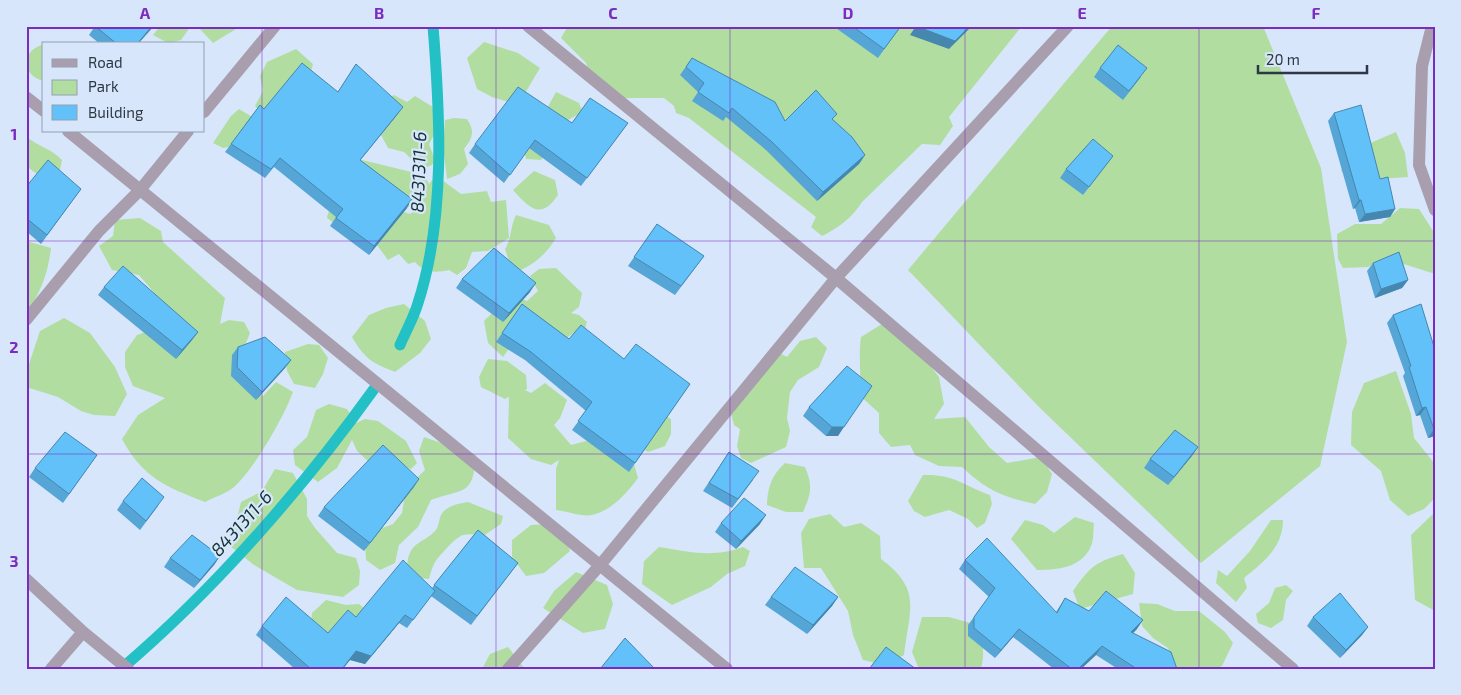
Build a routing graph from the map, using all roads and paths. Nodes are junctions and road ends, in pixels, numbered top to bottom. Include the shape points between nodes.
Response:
1 (275, 26) edge
2 (528, 26) edge
3 (1068, 26) edge
4 (1432, 26) edge
5 (26, 97) edge
6 (42, 109) edge
7 (205, 111) edge
8 (69, 132) edge
9 (187, 132) edge
10 (140, 190) junction
11 (1435, 210) edge
12 (836, 278) junction
13 (26, 320) edge
14 (601, 564) junction
15 (26, 579) edge
16 (82, 632) junction
17 (51, 669) edge
18 (128, 669) edge
19 (508, 669) edge
20 (727, 669) edge
21 (1294, 669) edge

1 - 7 street
2 - 12 street
3 - 12 street
4 - 11 street via 1422,66 1419,165
5 - 6 street
8 - 10 street
9 - 10 street
10 - 13 street via 99,231
10 - 14 street
12 - 14 street
12 - 21 street
14 - 19 street
14 - 20 street
15 - 16 street
16 - 17 street
16 - 18 street

